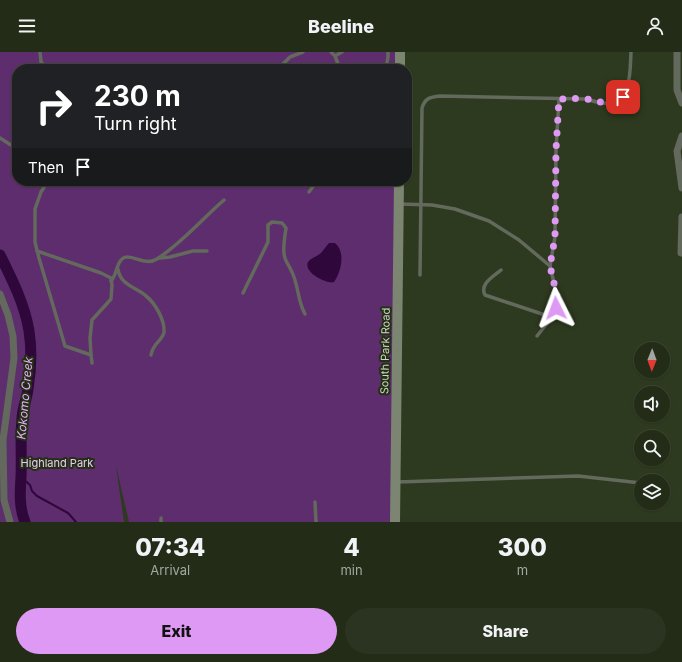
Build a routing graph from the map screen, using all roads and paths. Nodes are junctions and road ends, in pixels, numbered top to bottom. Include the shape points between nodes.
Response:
1 (40, 52) edge
2 (303, 52) edge
3 (331, 52) edge
4 (342, 52) edge
5 (388, 52) edge
6 (400, 52) edge
7 (631, 52) edge
8 (677, 52) edge
9 (334, 56) junction
10 (43, 64) edge
11 (283, 64) edge
12 (338, 64) edge
13 (388, 64) edge
14 (400, 64) edge
15 (559, 99) junction
16 (682, 103) edge
17 (682, 136) edge
18 (0, 138) edge
19 (12, 146) edge
20 (45, 186) edge
21 (313, 186) edge
22 (399, 186) edge
23 (682, 188) edge
24 (309, 192) dead end
25 (224, 200) dead end
26 (398, 204) junction
27 (420, 204) junction
28 (682, 217) edge
29 (37, 251) junction
30 (207, 251) dead end
31 (681, 253) edge
32 (159, 258) junction
33 (550, 266) junction
34 (118, 268) junction
35 (501, 270) dead end
36 (420, 275) dead end
37 (111, 281) junction
38 (243, 293) dead end
39 (0, 294) edge
40 (305, 314) dead end
41 (551, 317) junction
42 (537, 336) dead end
43 (91, 355) junction
44 (151, 356) dead end
45 (92, 363) dead end
46 (396, 482) junction
47 (634, 482) edge
48 (315, 502) dead end
49 (10, 522) edge
50 (316, 522) edge
51 (396, 522) edge

1 - 10 lane
2 - 11 lane via 290,57
3 - 9 lane
4 - 9 lane
5 - 13 lane
6 - 14 street
7 - 15 lane via 627,87 623,97 617,102
8 - 16 street via 677,90
9 - 12 lane
15 - 27 lane via 440,96 427,98 422,108
15 - 33 lane via 555,237
17 - 23 street via 677,151
18 - 19 lane
20 - 29 lane via 35,209
21 - 24 lane
22 - 26 street, South Park Road
25 - 32 lane
26 - 27 lane
26 - 46 street, South Park Road
27 - 33 lane via 455,209 489,221 519,240
27 - 36 lane
28 - 31 street
29 - 37 lane via 111,278
29 - 43 lane via 65,346
30 - 32 lane via 192,250 170,258
32 - 34 lane via 151,262 126,258 122,259
33 - 41 lane via 557,296 556,308
34 - 37 lane
34 - 44 lane via 118,273 125,282 146,295 163,321 164,332 154,345
35 - 41 lane via 484,285 485,295
37 - 43 lane via 111,299 92,320
38 - 40 lane via 268,242 268,225 272,222 282,223 286,228 285,259 298,286 300,303
39 - 49 street via 13,336 14,358 3,440 4,500
41 - 42 lane
43 - 45 lane
46 - 47 lane via 578,476
46 - 51 street, South Park Road
48 - 50 lane

